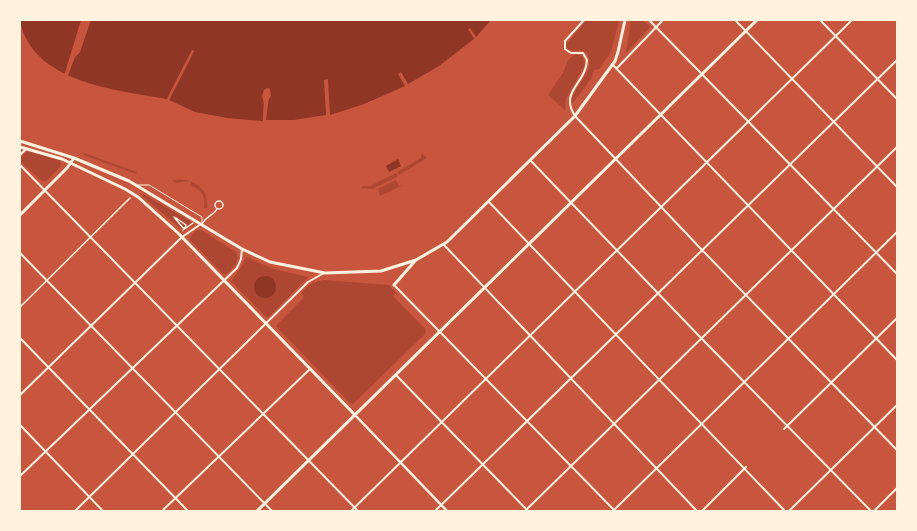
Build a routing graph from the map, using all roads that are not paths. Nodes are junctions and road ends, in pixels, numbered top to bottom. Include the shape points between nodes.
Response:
1 (584, 20) edge
2 (626, 20) edge
3 (649, 20) edge
4 (663, 20) edge
5 (735, 20) edge
6 (757, 20) edge
7 (820, 20) edge
8 (852, 20) edge
9 (656, 27) junction
10 (746, 31) junction
11 (836, 36) junction
12 (897, 60) edge
13 (612, 64) junction
14 (617, 69) junction
15 (702, 74) junction
16 (792, 79) junction
17 (878, 79) junction
18 (897, 98) edge
19 (661, 114) junction
20 (575, 116) junction
21 (748, 121) junction
22 (833, 121) junction
23 (20, 141) edge
24 (20, 147) edge
25 (897, 147) edge
26 (27, 148) junction
27 (20, 155) edge
28 (74, 158) junction
29 (615, 160) junction
30 (531, 161) junction
31 (706, 162) junction
32 (71, 164) junction
33 (790, 164) junction
34 (20, 165) edge
35 (877, 166) junction
36 (136, 185) junction
37 (897, 186) edge
38 (45, 190) junction
39 (130, 198) dead end
40 (489, 202) junction
41 (571, 203) junction
42 (748, 205) junction
43 (660, 207) junction
44 (218, 208) dead end
45 (834, 209) junction
46 (203, 214) dead end
47 (20, 215) edge
48 (206, 216) junction
49 (193, 223) dead end
50 (202, 224) junction
51 (185, 228) junction
52 (183, 230) dead end
53 (897, 232) edge
54 (91, 237) junction
55 (182, 237) junction
56 (529, 244) junction
57 (444, 245) junction
58 (242, 249) junction
59 (616, 250) junction
60 (702, 250) junction
61 (791, 250) junction
62 (876, 252) junction
63 (20, 253) edge
64 (416, 260) junction
65 (325, 273) junction
66 (897, 274) edge
67 (47, 280) junction
68 (224, 280) junction
69 (136, 282) junction
70 (394, 285) joint
71 (484, 288) junction
72 (574, 292) junction
73 (658, 293) junction
74 (833, 294) junction
75 (746, 295) junction
76 (20, 307) edge
77 (897, 318) edge
78 (266, 323) junction
79 (177, 324) junction
80 (91, 326) junction
81 (440, 331) junction
82 (529, 335) junction
83 (615, 336) junction
84 (20, 338) edge
85 (876, 338) junction
86 (702, 339) junction
87 (788, 339) junction
88 (897, 360) edge
89 (48, 367) junction
90 (132, 368) junction
91 (220, 369) junction
92 (310, 369) junction
93 (396, 375) junction
94 (486, 378) junction
95 (571, 379) junction
96 (659, 380) junction
97 (745, 382) junction
98 (831, 382) junction
99 (20, 395) edge
100 (897, 405) edge
101 (89, 409) junction
102 (175, 412) junction
103 (263, 414) junction
104 (355, 415) junction
105 (528, 421) junction
106 (441, 422) junction
107 (702, 424) junction
108 (614, 425) junction
109 (20, 426) edge
110 (787, 426) junction
111 (874, 427) junction
112 (784, 429) dead end
113 (897, 450) edge
114 (45, 452) junction
115 (132, 455) junction
116 (218, 457) junction
117 (309, 460) junction
118 (400, 462) junction
119 (483, 465) junction
120 (572, 465) junction
121 (745, 468) junction
122 (656, 469) junction
123 (831, 470) junction
124 (20, 476) edge
125 (897, 488) edge
126 (89, 497) junction
127 (175, 498) junction
128 (265, 504) junction
129 (442, 505) junction
130 (355, 508) junction
131 (75, 511) edge
132 (103, 511) edge
133 (162, 511) edge
134 (188, 511) edge
135 (258, 511) edge
136 (272, 511) edge
137 (351, 511) edge
138 (358, 511) edge
139 (436, 511) edge
140 (447, 511) edge
141 (527, 511) edge
142 (614, 511) edge
143 (698, 511) edge
144 (702, 511) edge
145 (785, 511) edge
146 (789, 511) edge
147 (872, 511) edge

1 - 20 street via 564,45 569,53 583,53 587,60 585,71 569,100
2 - 13 main road via 618,52
3 - 9 street
4 - 9 street
5 - 10 street
6 - 10 main road
7 - 11 street
8 - 11 street
9 - 14 street
9 - 15 street
10 - 15 main road
10 - 16 street
11 - 16 street
11 - 17 street
12 - 17 street
13 - 14 street
13 - 20 main road
14 - 19 street
15 - 19 main road
15 - 21 street
16 - 21 street
16 - 22 street
17 - 18 street
17 - 22 street
19 - 29 main road
19 - 31 street
20 - 29 street
20 - 30 main road
21 - 31 street
21 - 33 street
22 - 33 street
22 - 35 street
23 - 28 main road
24 - 26 main road
25 - 35 street
26 - 27 street
26 - 32 main road
28 - 32 main road
28 - 36 main road
29 - 41 main road
29 - 43 street
30 - 40 main road
30 - 41 street
31 - 42 street
31 - 43 street
32 - 38 main road
32 - 55 main road via 134,194
33 - 42 street
33 - 45 street
34 - 38 street
35 - 37 street
35 - 45 street
36 - 50 main road
36 - 50 lane via 149,185 202,217
38 - 47 main road
38 - 54 street
39 - 54 street
40 - 56 street
40 - 57 main road
41 - 56 main road
41 - 59 street
42 - 60 street
42 - 61 street
43 - 59 street
43 - 60 street
44 - 48 street
45 - 61 street
45 - 62 street
46 - 48 street
48 - 50 street
49 - 51 street
50 - 55 street
50 - 58 main road
51 - 51 street via 186,225 174,217 183,228
51 - 52 street
53 - 62 street
54 - 67 street
54 - 69 street
55 - 68 main road
55 - 69 street
56 - 71 main road
56 - 72 street
57 - 64 main road
57 - 71 street
58 - 65 main road via 277,264
58 - 68 street via 239,264
59 - 72 street
59 - 73 street
60 - 73 street
60 - 75 street
61 - 74 street
61 - 75 street
62 - 66 street
62 - 74 street
63 - 67 street
64 - 65 main road via 381,271
64 - 70 main road
65 - 78 street via 308,282
67 - 76 street
67 - 80 street
68 - 78 main road
68 - 79 street
69 - 79 street
69 - 80 street
70 - 81 street
71 - 81 main road
71 - 82 street
72 - 82 street
72 - 83 street
73 - 83 street
73 - 86 street
74 - 85 street
74 - 87 street
75 - 86 street
75 - 87 street
77 - 85 street
78 - 91 street
78 - 92 main road
79 - 90 street
79 - 91 street
80 - 89 street
80 - 90 street
81 - 93 main road
81 - 94 street
82 - 94 street
82 - 95 street
83 - 95 street
83 - 96 street
84 - 89 street
85 - 88 street
85 - 98 street
86 - 96 street
86 - 97 street
87 - 97 street
87 - 98 street
89 - 99 street
89 - 101 street
90 - 101 street
90 - 102 street
91 - 102 street
91 - 103 street
92 - 103 street
92 - 104 main road
93 - 104 main road
93 - 106 street
94 - 105 street
94 - 106 street
95 - 105 street
95 - 108 street
96 - 107 street
96 - 108 street
97 - 107 street
97 - 110 street
98 - 110 street
98 - 111 street
100 - 111 street
101 - 114 street
101 - 115 street
102 - 115 street
102 - 116 street
103 - 116 street
103 - 117 street
104 - 117 main road
104 - 118 street
105 - 119 street
105 - 120 street
106 - 118 street
106 - 119 street
107 - 121 street
107 - 122 street
108 - 120 street
108 - 122 street
109 - 114 street
110 - 112 street
110 - 123 street
111 - 113 street
111 - 123 street
114 - 124 street
114 - 126 street
115 - 126 street
115 - 127 street
116 - 127 street
116 - 128 street
117 - 128 main road
117 - 130 street
118 - 129 street
118 - 130 street
119 - 129 street
119 - 141 street
120 - 141 street
120 - 142 street
121 - 144 street
121 - 145 street
122 - 142 street
122 - 143 street
123 - 146 street
123 - 147 street
125 - 147 street
126 - 131 street
126 - 132 street
127 - 133 street
127 - 134 street
128 - 135 main road
128 - 136 street
129 - 139 street
129 - 140 street
130 - 137 street
130 - 138 street

